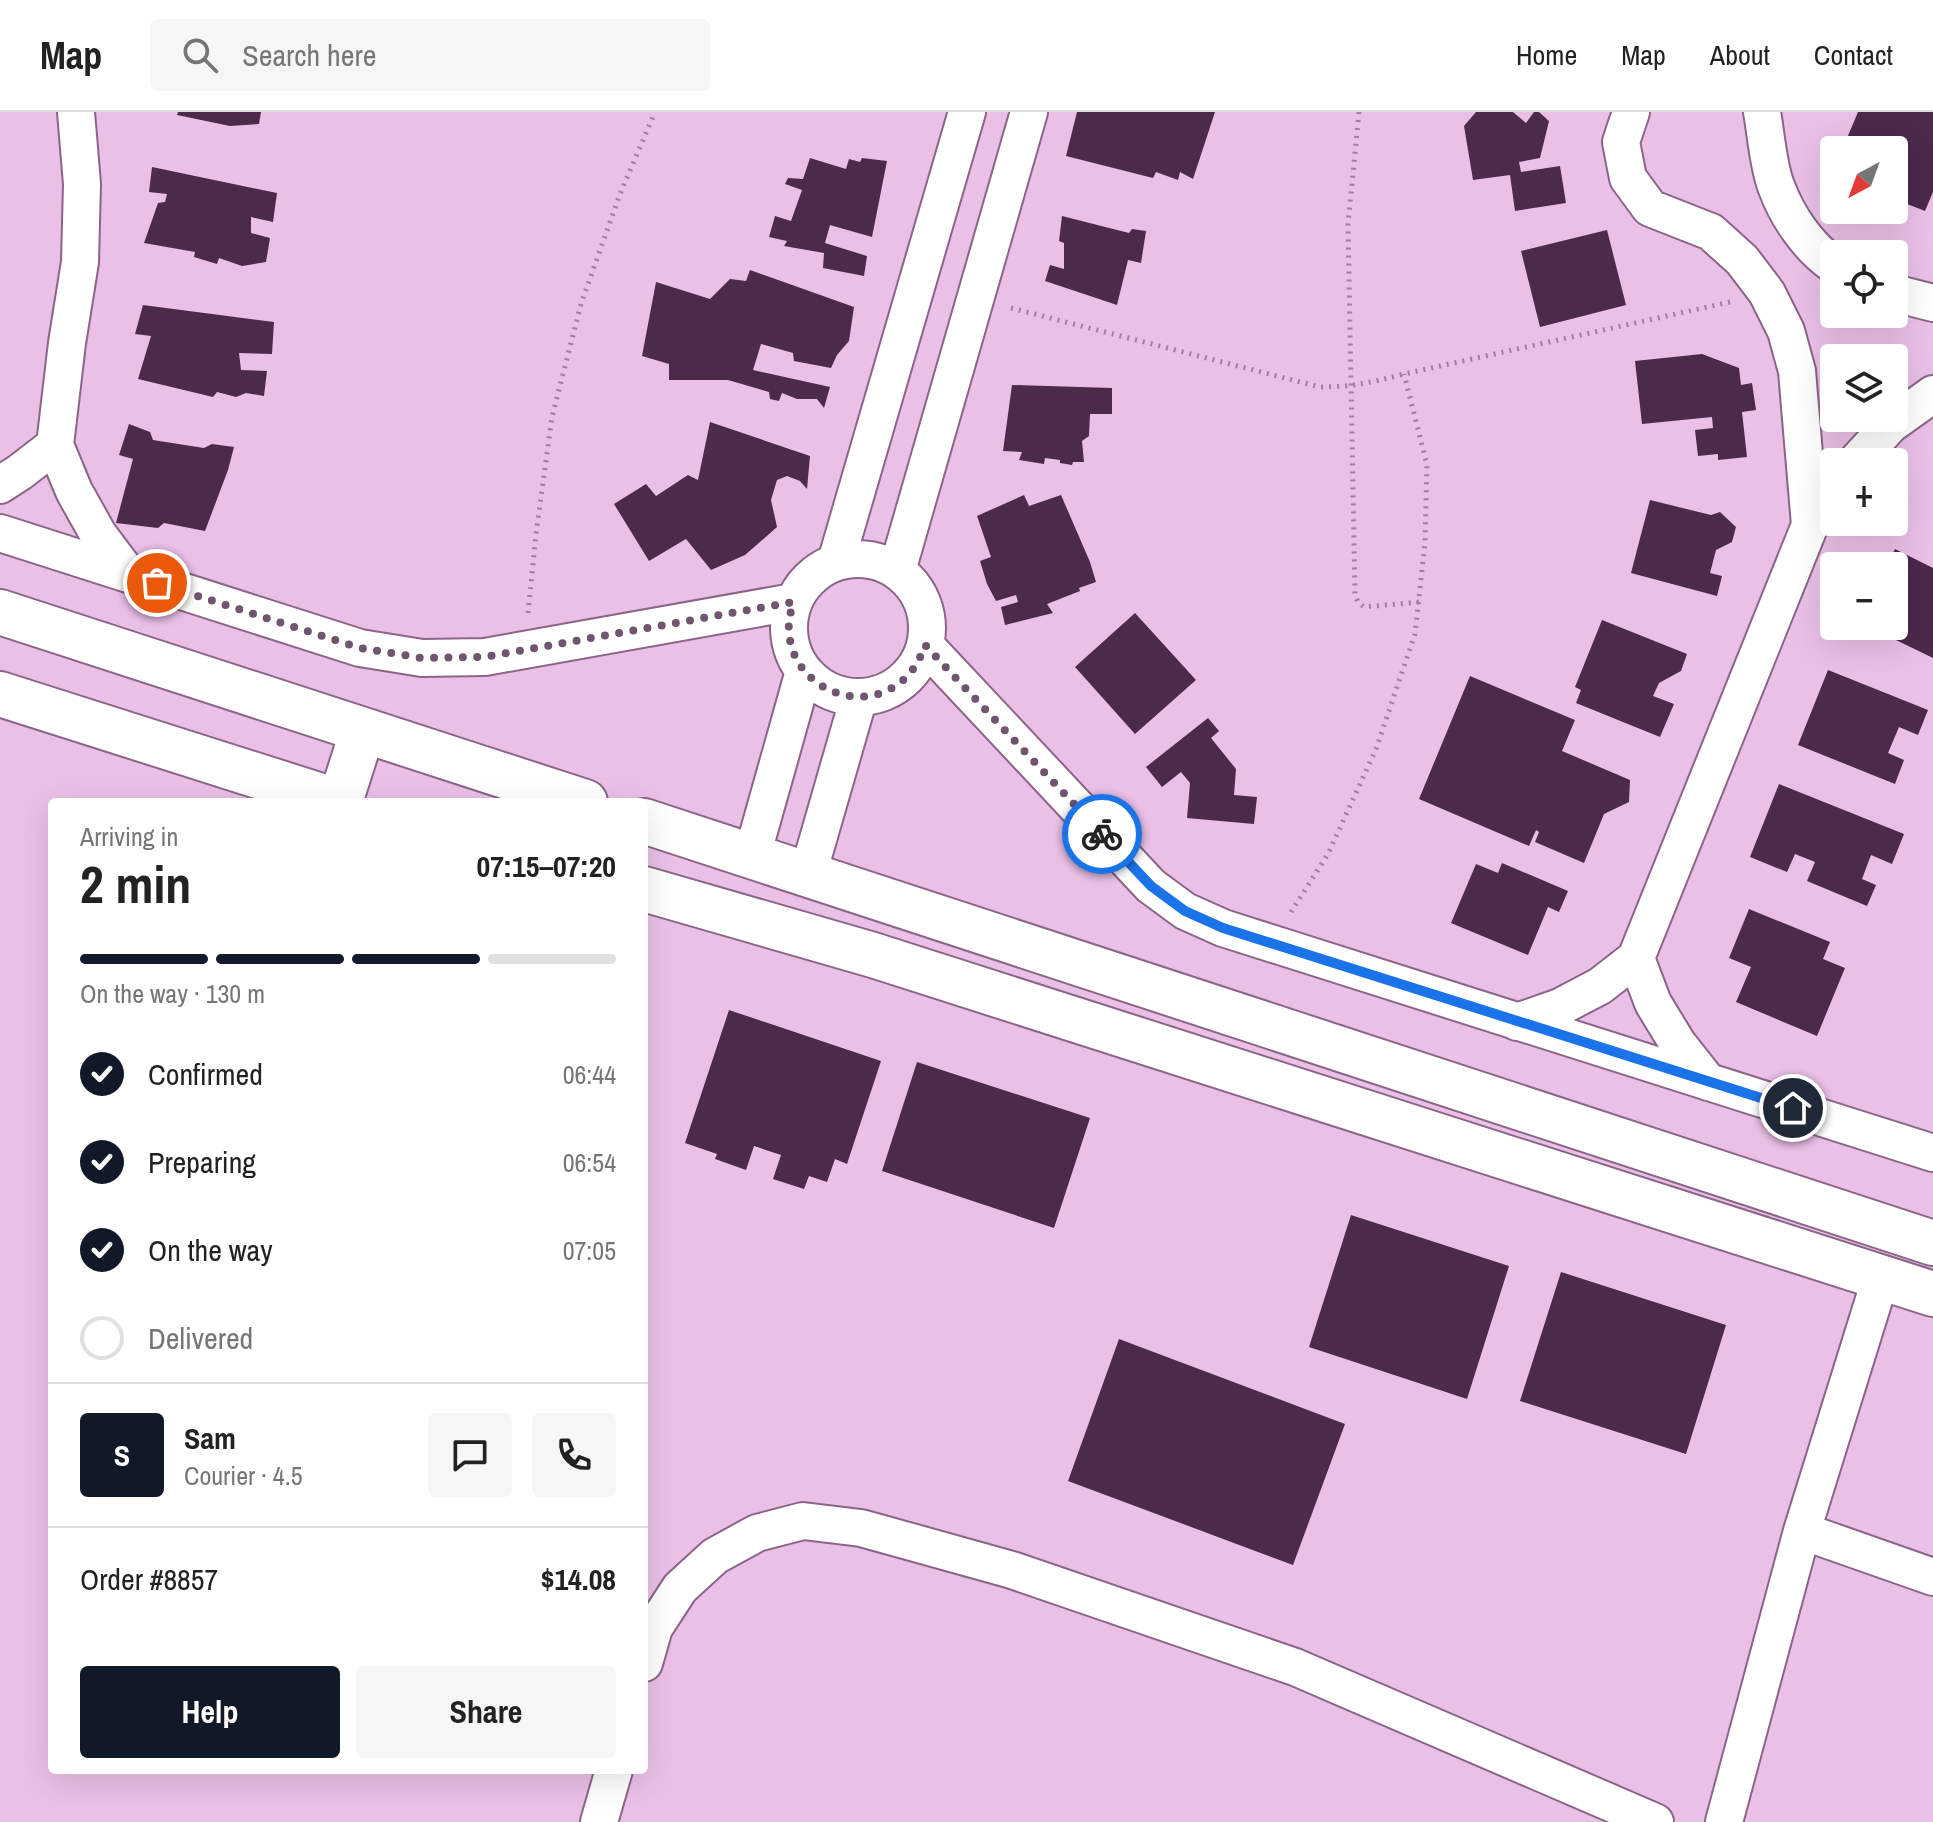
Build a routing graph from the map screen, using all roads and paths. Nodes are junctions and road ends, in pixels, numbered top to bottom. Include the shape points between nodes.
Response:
1 (76, 112) edge
2 (655, 112) edge
3 (967, 112) edge
4 (1029, 112) edge
5 (1359, 112) edge
6 (1631, 112) edge
7 (1762, 112) edge
8 (1820, 255) edge
9 (1767, 293) junction
10 (1908, 297) edge
11 (975, 299) junction
12 (1933, 303) edge
13 (1404, 374) junction
14 (1353, 386) junction
15 (1933, 394) edge
16 (55, 445) junction
17 (1869, 448) edge
18 (0, 485) edge
19 (1820, 510) edge
20 (1810, 525) junction
21 (0, 533) edge
22 (836, 562) junction
23 (897, 571) junction
24 (128, 574) junction
25 (793, 602) junction
26 (1419, 602) junction
27 (0, 612) edge
28 (925, 645) junction
29 (525, 650) junction
30 (804, 671) junction
31 (0, 694) edge
32 (859, 697) junction
33 (363, 730) junction
34 (774, 776) junction
35 (831, 794) junction
36 (327, 798) edge
37 (341, 798) edge
38 (573, 798) edge
39 (648, 822) edge
40 (752, 856) junction
41 (808, 874) junction
42 (648, 890) edge
43 (1272, 944) junction
44 (1636, 958) junction
45 (1191, 999) junction
46 (1517, 1022) junction
47 (1175, 1053) junction
48 (1708, 1082) junction
49 (1933, 1153) edge
50 (1933, 1243) edge
51 (1881, 1277) junction
52 (1933, 1294) edge
53 (1802, 1531) junction
54 (1933, 1577) edge
55 (648, 1649) edge
56 (613, 1774) edge
57 (599, 1822) edge
58 (1655, 1822) edge
59 (1724, 1822) edge

1 - 16 street via 82,184 80,262
2 - 29 path via 581,304 552,417
3 - 22 street
4 - 11 street
5 - 14 path via 1348,224
6 - 9 street via 1621,142 1628,178 1650,208 1711,232
7 - 8 street via 1775,183 1793,222
9 - 13 path
9 - 20 street via 1786,331 1797,371
10 - 12 street
11 - 14 path via 1320,387
11 - 23 street
13 - 14 path
13 - 26 path via 1427,465
14 - 26 path via 1356,599 1364,607
15 - 17 street
16 - 18 street
16 - 24 street via 98,534
19 - 20 street
20 - 44 street
21 - 24 street
22 - 23 street via 868,559
22 - 25 street via 810,577
23 - 28 street via 909,581 925,611
24 - 29 street via 360,648 422,658
25 - 29 street
25 - 30 street via 789,638
26 - 43 path via 1415,634 1376,749 1328,854
27 - 33 street
28 - 32 street via 901,682
28 - 43 street via 1151,886 1185,911
30 - 32 street via 828,691
30 - 34 street
31 - 36 street
32 - 35 street
33 - 37 street
33 - 38 street
34 - 35 street
34 - 40 street
35 - 41 street
39 - 40 street
40 - 41 street
41 - 45 street
42 - 47 street via 873,955
43 - 46 street
44 - 46 street via 1600,986
44 - 48 street via 1653,1003
45 - 47 street
45 - 50 street
46 - 48 street
47 - 51 street
48 - 49 street
51 - 52 street
51 - 53 street
53 - 54 street
53 - 59 street
55 - 58 street via 654,1628 680,1588 715,1556 757,1533 803,1521 861,1528 1012,1570 1295,1667
56 - 57 street

